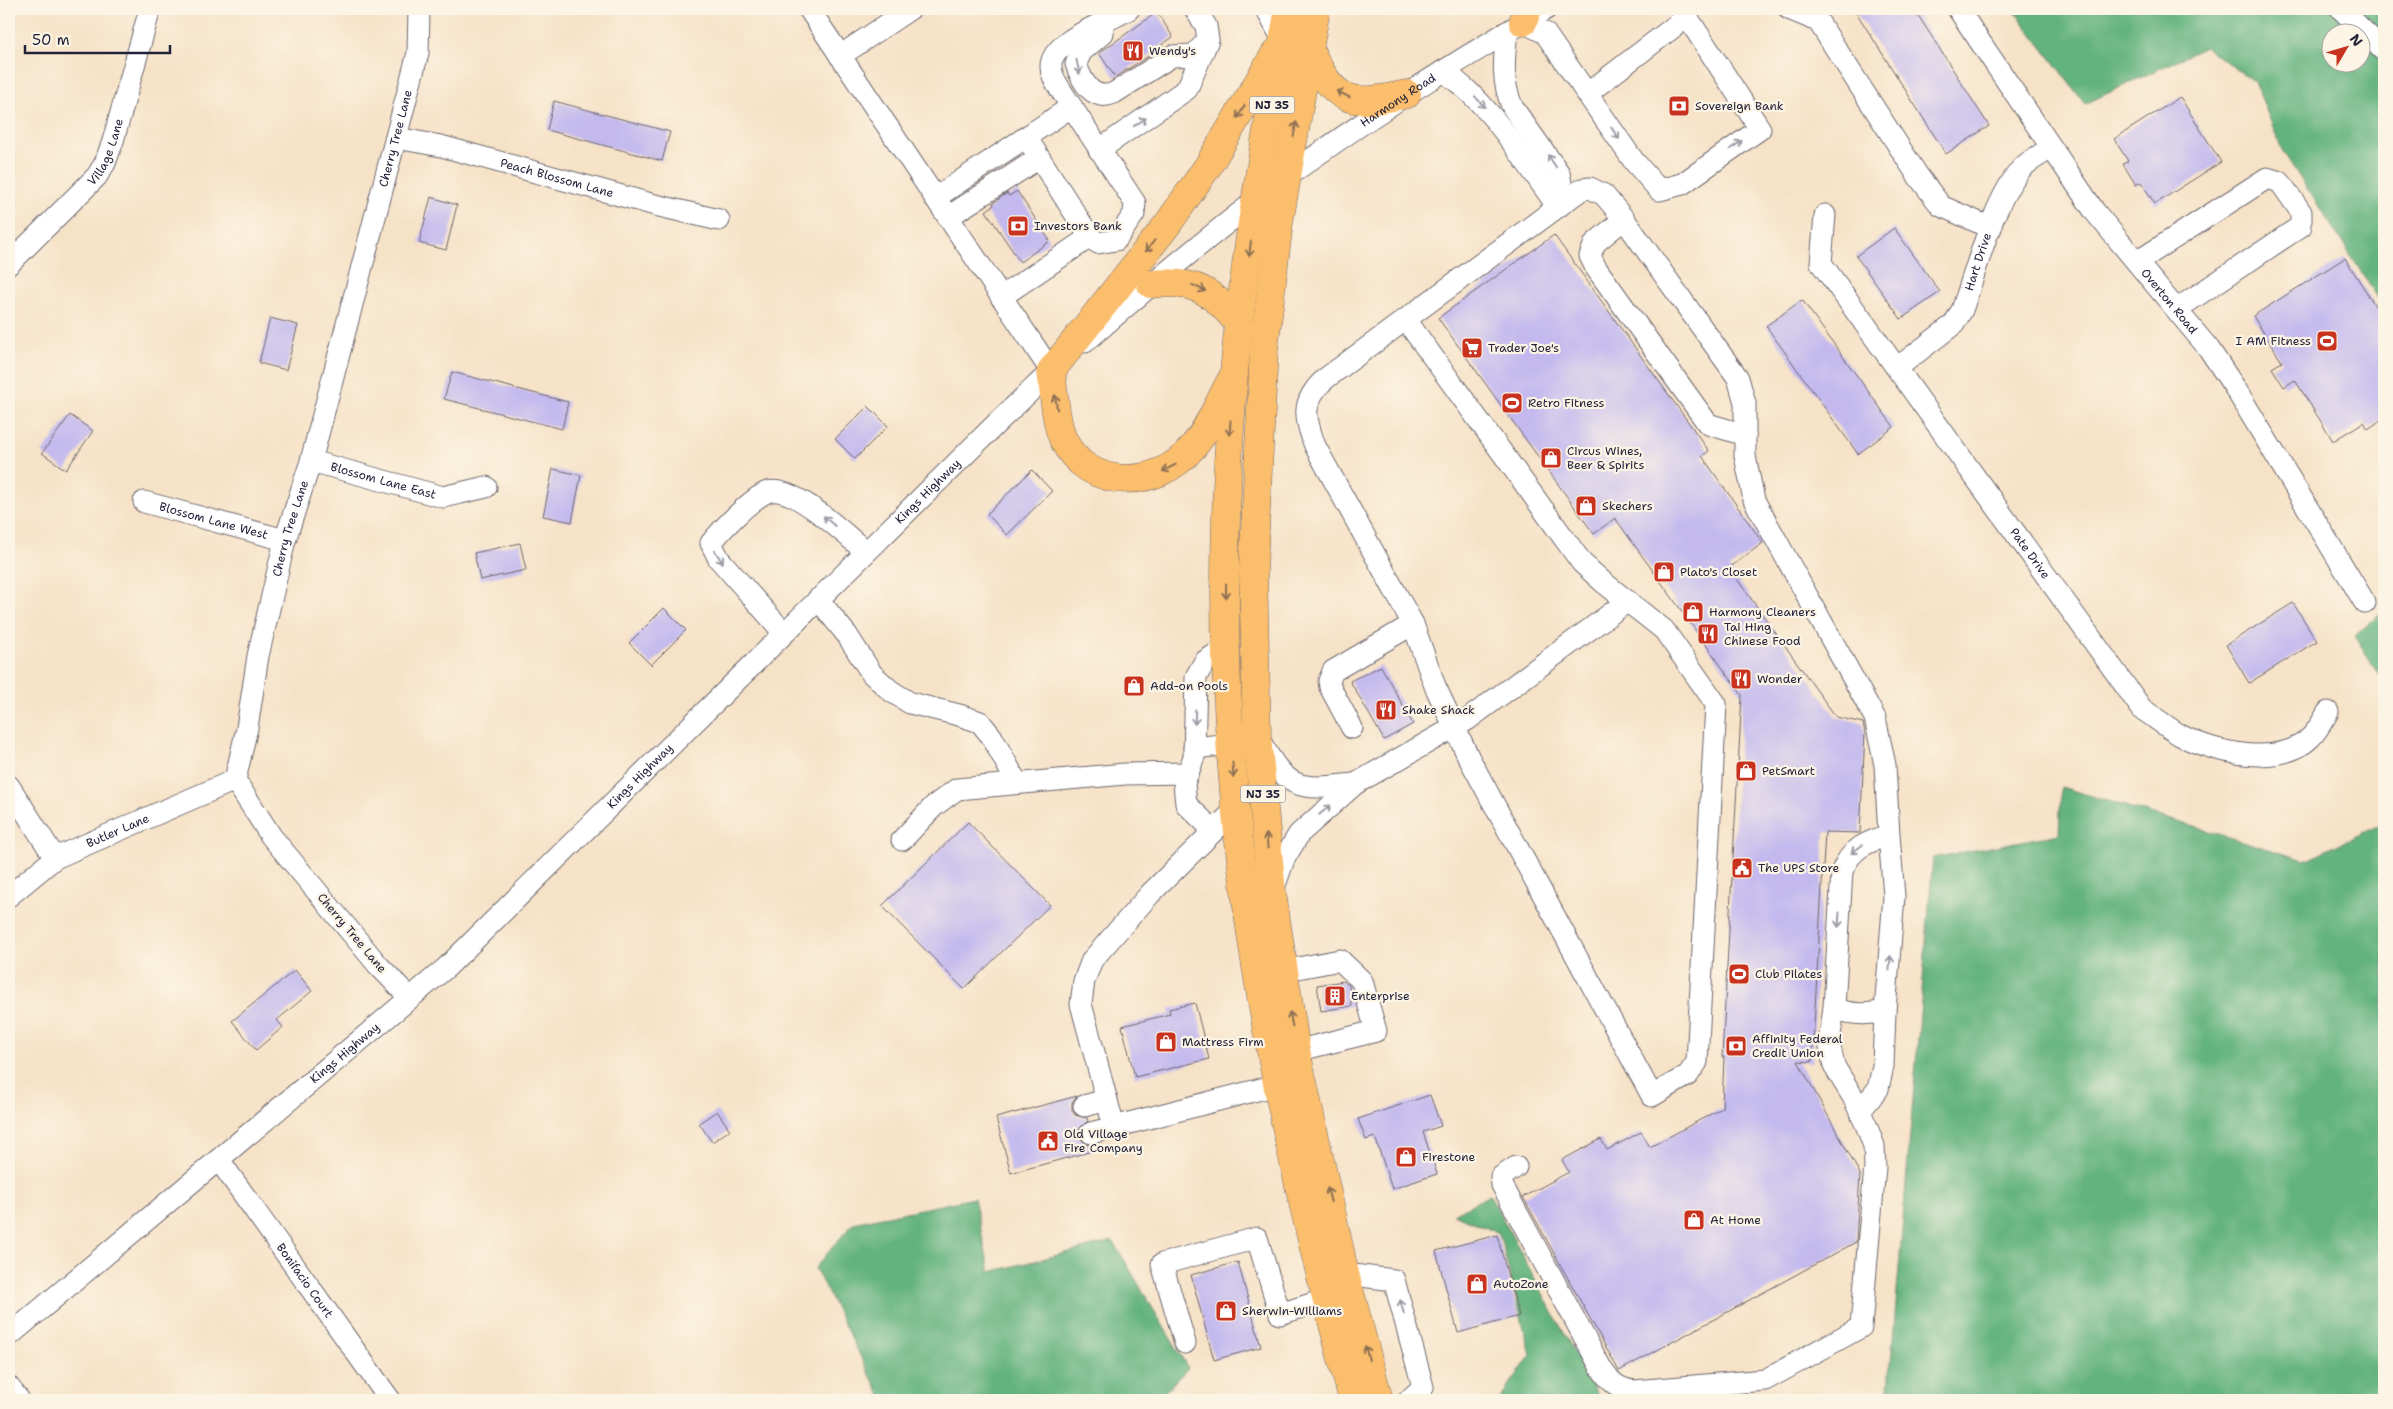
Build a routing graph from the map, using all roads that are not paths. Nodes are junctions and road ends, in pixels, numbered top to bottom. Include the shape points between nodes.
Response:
1 (150, 9) edge
2 (419, 9) edge
3 (809, 9) edge
4 (910, 9) edge
5 (1195, 9) edge
6 (1266, 9) edge
7 (1289, 9) edge
8 (1316, 9) edge
9 (1789, 9) edge
10 (1958, 9) edge
11 (2341, 9) edge
12 (1685, 12) edge
13 (1123, 13) edge
14 (1526, 18) edge
15 (1208, 40) junction
16 (1283, 40) junction
17 (1309, 48) junction
18 (2384, 51) edge
19 (840, 56) junction
20 (1443, 71) junction
21 (1588, 92) junction
22 (1407, 94) junction
23 (1071, 107) junction
24 (1026, 137) junction
25 (396, 138) junction
26 (2051, 148) junction
27 (1099, 150) junction
28 (1042, 162) junction
29 (1287, 177) junction
30 (935, 198) junction
31 (1256, 201) junction
32 (1558, 207) junction
33 (1825, 215) dead end
34 (1624, 218) junction
35 (719, 220) dead end
36 (951, 222) junction
37 (1991, 228) junction
38 (1090, 237) junction
39 (2137, 262) junction
40 (9, 264) edge
41 (1151, 284) junction
42 (1001, 297) junction
43 (2177, 310) junction
44 (1406, 320) junction
45 (1240, 325) junction
46 (1897, 368) junction
47 (1051, 371) junction
48 (1235, 372) junction
49 (1745, 435) junction
50 (311, 461) junction
51 (486, 487) dead end
52 (144, 502) dead end
53 (285, 540) junction
54 (866, 552) junction
55 (818, 599) junction
56 (1628, 601) junction
57 (2365, 603) dead end
58 (1413, 624) junction
59 (784, 633) junction
60 (1226, 647) junction
61 (2328, 712) dead end
62 (1352, 728) dead end
63 (1454, 729) junction
64 (1258, 736) junction
65 (1231, 744) junction
66 (1194, 748) junction
67 (1188, 774) junction
68 (235, 780) junction
69 (1017, 783) junction
70 (1355, 784) junction
71 (9, 786) edge
72 (1236, 810) junction
73 (1214, 831) junction
74 (1889, 835) junction
75 (902, 840) dead end
76 (55, 858) junction
77 (1272, 894) junction
78 (9, 896) edge
79 (1282, 970) junction
80 (410, 998) junction
81 (1834, 1008) junction
82 (1885, 1011) junction
83 (1296, 1052) junction
84 (1290, 1081) junction
85 (1860, 1111) junction
86 (1110, 1113) junction
87 (219, 1160) junction
88 (1516, 1167) dead end
89 (1345, 1274) junction
90 (1327, 1299) junction
91 (9, 1336) edge
92 (1185, 1343) dead end
93 (9, 1388) edge
94 (19, 1400) edge
95 (390, 1400) edge
96 (1353, 1400) edge
97 (1379, 1400) edge
98 (1409, 1400) edge

1 - 40 street, Village Lane via 105,163 97,176
2 - 25 street, Cherry Tree Lane via 418,53
3 - 19 street
4 - 19 street
5 - 15 street via 1206,26
6 - 16 street
7 - 16 highway, NJ 35
8 - 17 highway, NJ 35
9 - 37 street via 1818,21 1918,176 1941,206
10 - 26 street, Overton Road
11 - 18 street
12 - 21 street
21 -> 12 street via 1633,160 1659,190 1682,184 1760,128
13 -> 15 street via 1076,60 1083,81 1100,96 1114,93 1172,56 1194,55
13 - 23 street via 1092,27 1055,55 1050,66 1053,77
14 - 20 street, Harmony Road
14 - 21 street via 1545,33
32 -> 14 street via 1559,173 1508,96 1503,65
27 -> 15 street via 1187,88
16 - 31 highway, NJ 35
16 -> 47 highway via 1208,166
22 -> 17 highway via 1374,102 1348,97 1327,83
29 -> 17 highway, NJ 35
19 - 30 street
20 - 22 street, Harmony Road
20 -> 32 street via 1483,105
22 - 29 street, Harmony Road
23 - 24 street
23 - 27 street
24 - 28 street
24 - 30 street
25 - 35 street, Peach Blossom Lane via 441,146
25 - 50 street, Cherry Tree Lane
26 - 37 street, Hart Drive via 2024,167 2014,180
26 - 39 street, Overton Road via 2095,212
27 - 38 street via 1136,208 1116,240 1098,243
28 - 36 street
28 - 38 street
29 - 31 street, Harmony Road
29 - 64 highway, NJ 35 via 1264,349 1253,570
30 - 36 street
31 - 41 street, Kings Highway
31 -> 45 highway, NJ 35
32 - 34 street via 1582,189 1590,188 1604,195
32 - 44 street
33 - 46 street, Pate Drive via 1821,263
34 - 49 street via 1738,378 1745,403
34 - 49 street via 1594,243 1590,256 1596,268 1708,424
36 - 42 street
37 - 46 street, Hart Drive via 1954,324
38 - 42 street
39 - 43 street, Overton Road
39 - 43 street via 2267,178 2280,182 2301,212 2301,226
41 -> 45 highway via 1187,283 1200,287
41 - 47 street, Kings Highway
42 - 47 street
43 - 57 street, Overton Road via 2235,388
44 - 56 street via 1582,563
44 - 58 street via 1316,387 1305,418 1315,446
45 - 48 highway, NJ 35
46 - 61 street, Pate Drive via 2142,709 2181,735 2222,750 2258,756 2287,753 2311,738
48 -> 47 highway via 1192,448 1176,464 1134,480 1098,474 1081,464 1071,453 1061,433
47 - 54 street, Kings Highway
48 -> 60 highway, NJ 35 via 1227,510
49 - 74 street via 1745,456 1754,500 1875,718 1885,765
50 - 51 street, Blossom Lane East via 443,497
50 - 53 street, Cherry Tree Lane
52 - 53 street, Blossom Lane West
53 - 68 street, Cherry Tree Lane via 258,656
54 - 55 street, Kings Highway
54 -> 59 street via 816,510 794,497 777,492 766,492 724,528 711,543 719,559
55 - 59 street, Kings Highway
55 - 69 street via 872,674 891,690 910,703 980,722
56 - 63 street
56 - 63 street via 1664,630 1716,704 1697,1062 1688,1075 1652,1096
58 - 62 street via 1333,671 1330,687
58 - 63 street
59 - 80 street, Kings Highway via 490,926
60 - 65 highway, NJ 35
60 -> 66 street via 1205,661 1196,677
63 - 70 street
64 - 70 street via 1282,775 1293,784 1314,789
77 -> 64 highway, NJ 35
65 - 66 street
65 -> 72 highway, NJ 35
66 - 67 street
67 - 69 street via 1125,774
67 - 73 street via 1184,783 1186,804
68 - 76 street, Butler Lane
68 - 80 street, Cherry Tree Lane via 270,836 378,965
69 - 75 street via 957,789 934,806
77 -> 70 street via 1284,859 1299,834
71 - 76 street
72 - 73 street
72 - 84 highway, NJ 35 via 1263,1014
73 - 86 street via 1150,894 1092,960 1084,981 1081,1004
74 -> 81 street via 1855,849 1842,871
82 -> 74 street via 1894,896
76 - 78 street, Butler Lane
77 - 79 highway, NJ 35
83 -> 79 highway, NJ 35
79 - 83 street via 1340,960 1362,981 1376,1031
80 - 87 street, Kings Highway
81 - 82 street via 1848,1014
81 - 85 street via 1830,1042 1834,1066
82 - 85 street via 1883,1066 1878,1089
83 - 84 highway, NJ 35
84 - 86 street
89 -> 84 highway, NJ 35
84 - 90 highway, NJ 35
85 - 88 street via 1874,1146 1875,1167 1861,1326 1764,1380 1634,1391 1614,1384 1601,1368 1502,1185 1504,1174
86 - 86 street via 1088,1120
87 - 91 street, Kings Highway
87 - 95 street, Bonifacio Court
97 -> 89 highway, NJ 35
98 -> 89 street via 1423,1387 1394,1280
90 - 92 street via 1280,1314 1257,1238 1162,1264
90 - 96 highway, NJ 35
93 - 94 street

